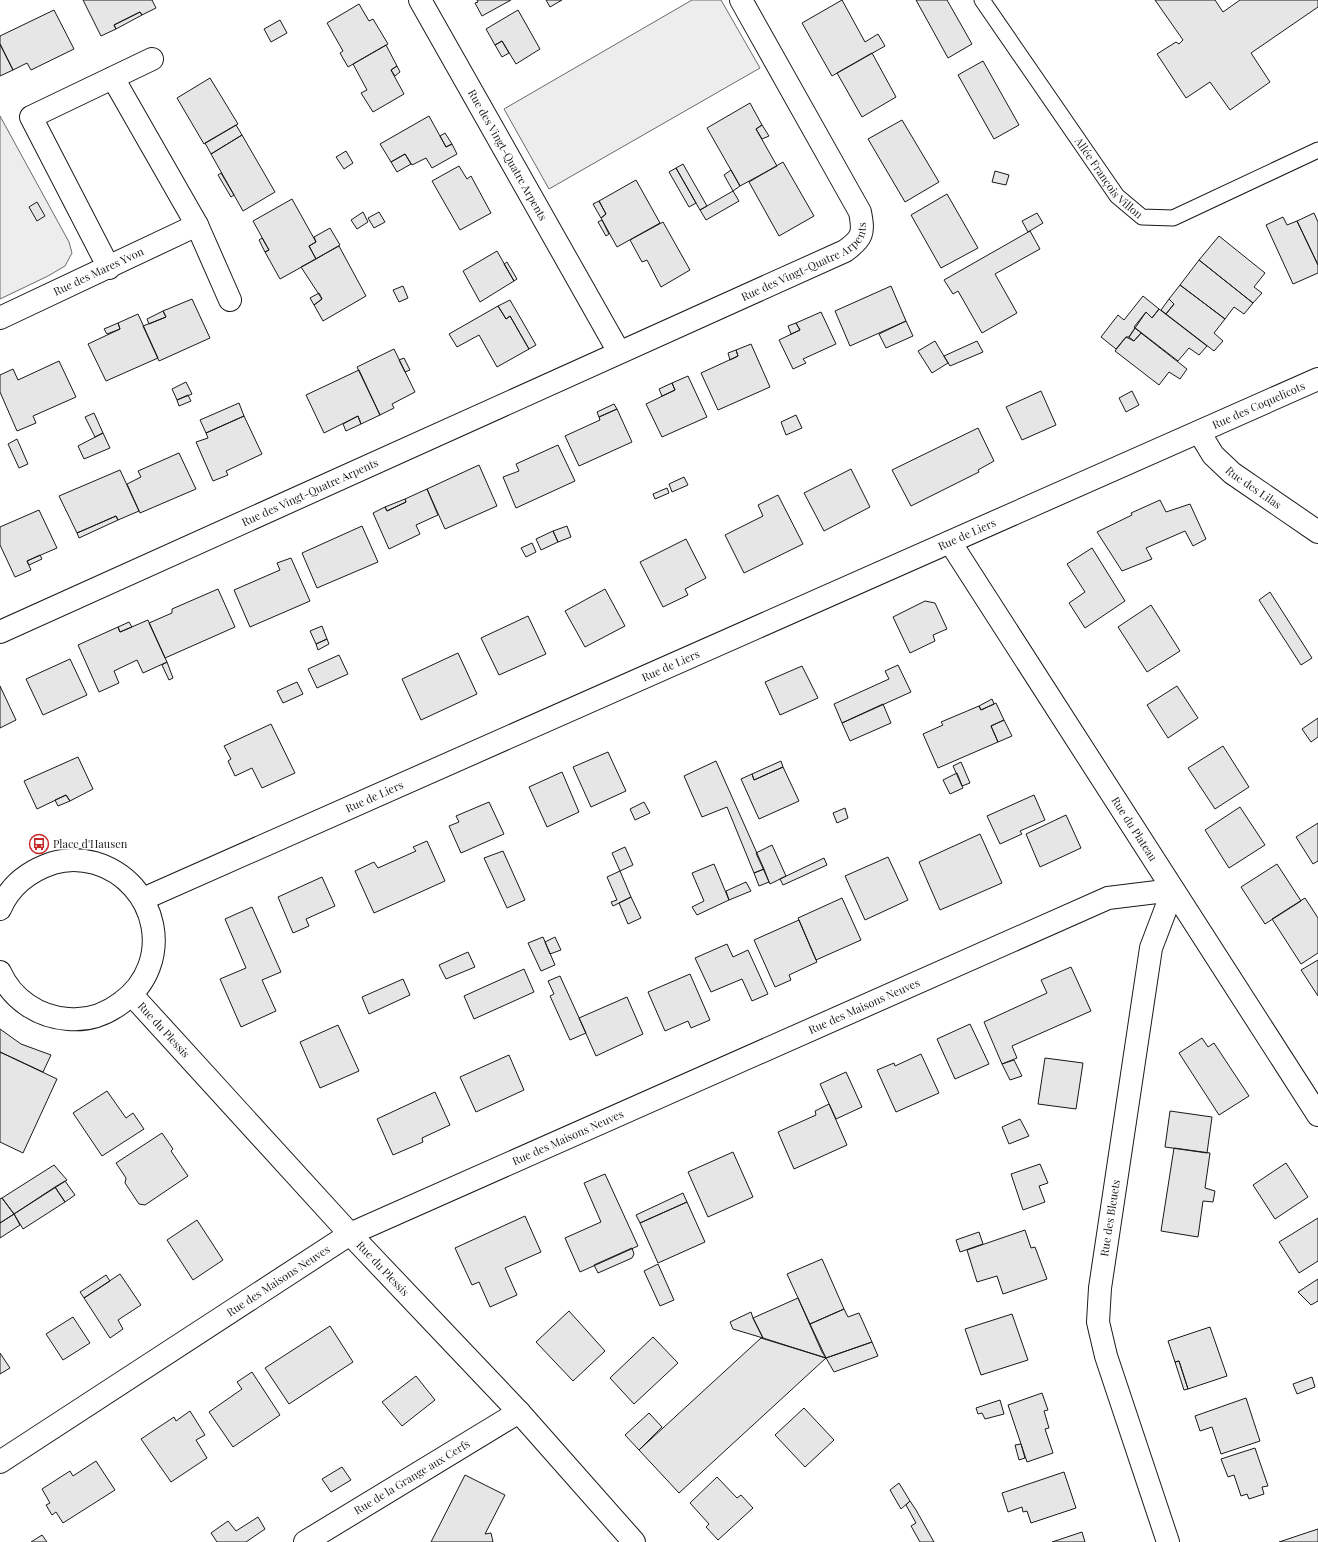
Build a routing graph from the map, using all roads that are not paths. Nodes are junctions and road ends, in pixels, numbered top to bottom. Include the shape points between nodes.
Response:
1 (420, 0) edge
2 (741, 0) edge
3 (982, 0) edge
4 (152, 59) dead end
5 (113, 78) junction
6 (1318, 150) edge
7 (197, 226) junction
8 (110, 268) junction
9 (230, 300) dead end
10 (0, 318) edge
11 (619, 352) junction
12 (1318, 379) edge
13 (1200, 432) junction
14 (1318, 532) edge
15 (950, 542) junction
16 (0, 632) edge
17 (1173, 890) junction
18 (143, 899) junction
19 (0, 909) edge
20 (2, 980) edge
21 (132, 995) junction
22 (1318, 1115) edge
23 (350, 1234) junction
24 (519, 1412) junction
25 (0, 1462) edge
26 (305, 1542) edge
27 (634, 1542) edge
28 (1168, 1542) edge

1 - 11 street, Rue des Vingt-Quatre Arpents
2 - 11 street, Rue des Vingt-Quatre Arpents via 860,212 864,228 857,243 845,251
3 - 6 lane, Allée François Villon via 1117,196 1142,217 1172,218
4 - 5 street
5 - 7 street
5 - 8 street via 31,117
7 - 8 street, Rue des Mares Yvon
7 - 9 street
8 - 10 street, Rue des Mares Yvon
11 - 16 street, Rue des Vingt-Quatre Arpents
12 - 13 street, Rue des Coquelicots
13 - 14 street, Rue des Lilas via 1213,455 1232,473
13 - 15 street, Rue de Liers
15 - 17 street, Rue du Plateau
15 - 18 street, Rue de Liers
17 - 22 street, Rue du Plateau
17 - 23 street, Rue des Maisons Neuves via 1108,898
17 - 28 street, Rue des Bleuets via 1151,948 1100,1288 1098,1322 1106,1356
18 - 19 street via 128,881 108,867 85,860 62,860 39,868 19,881 4,899
18 - 21 street via 151,918 154,939 152,960 144,979
20 - 21 street via 25,1004 51,1018 80,1020 108,1013
21 - 23 street, Rue du Plessis
23 - 24 street, Rue du Plessis
23 - 25 street, Rue des Maisons Neuves
24 - 26 street, Rue de la Grange aux Cerfs
24 - 27 street, Rue du Plessis

